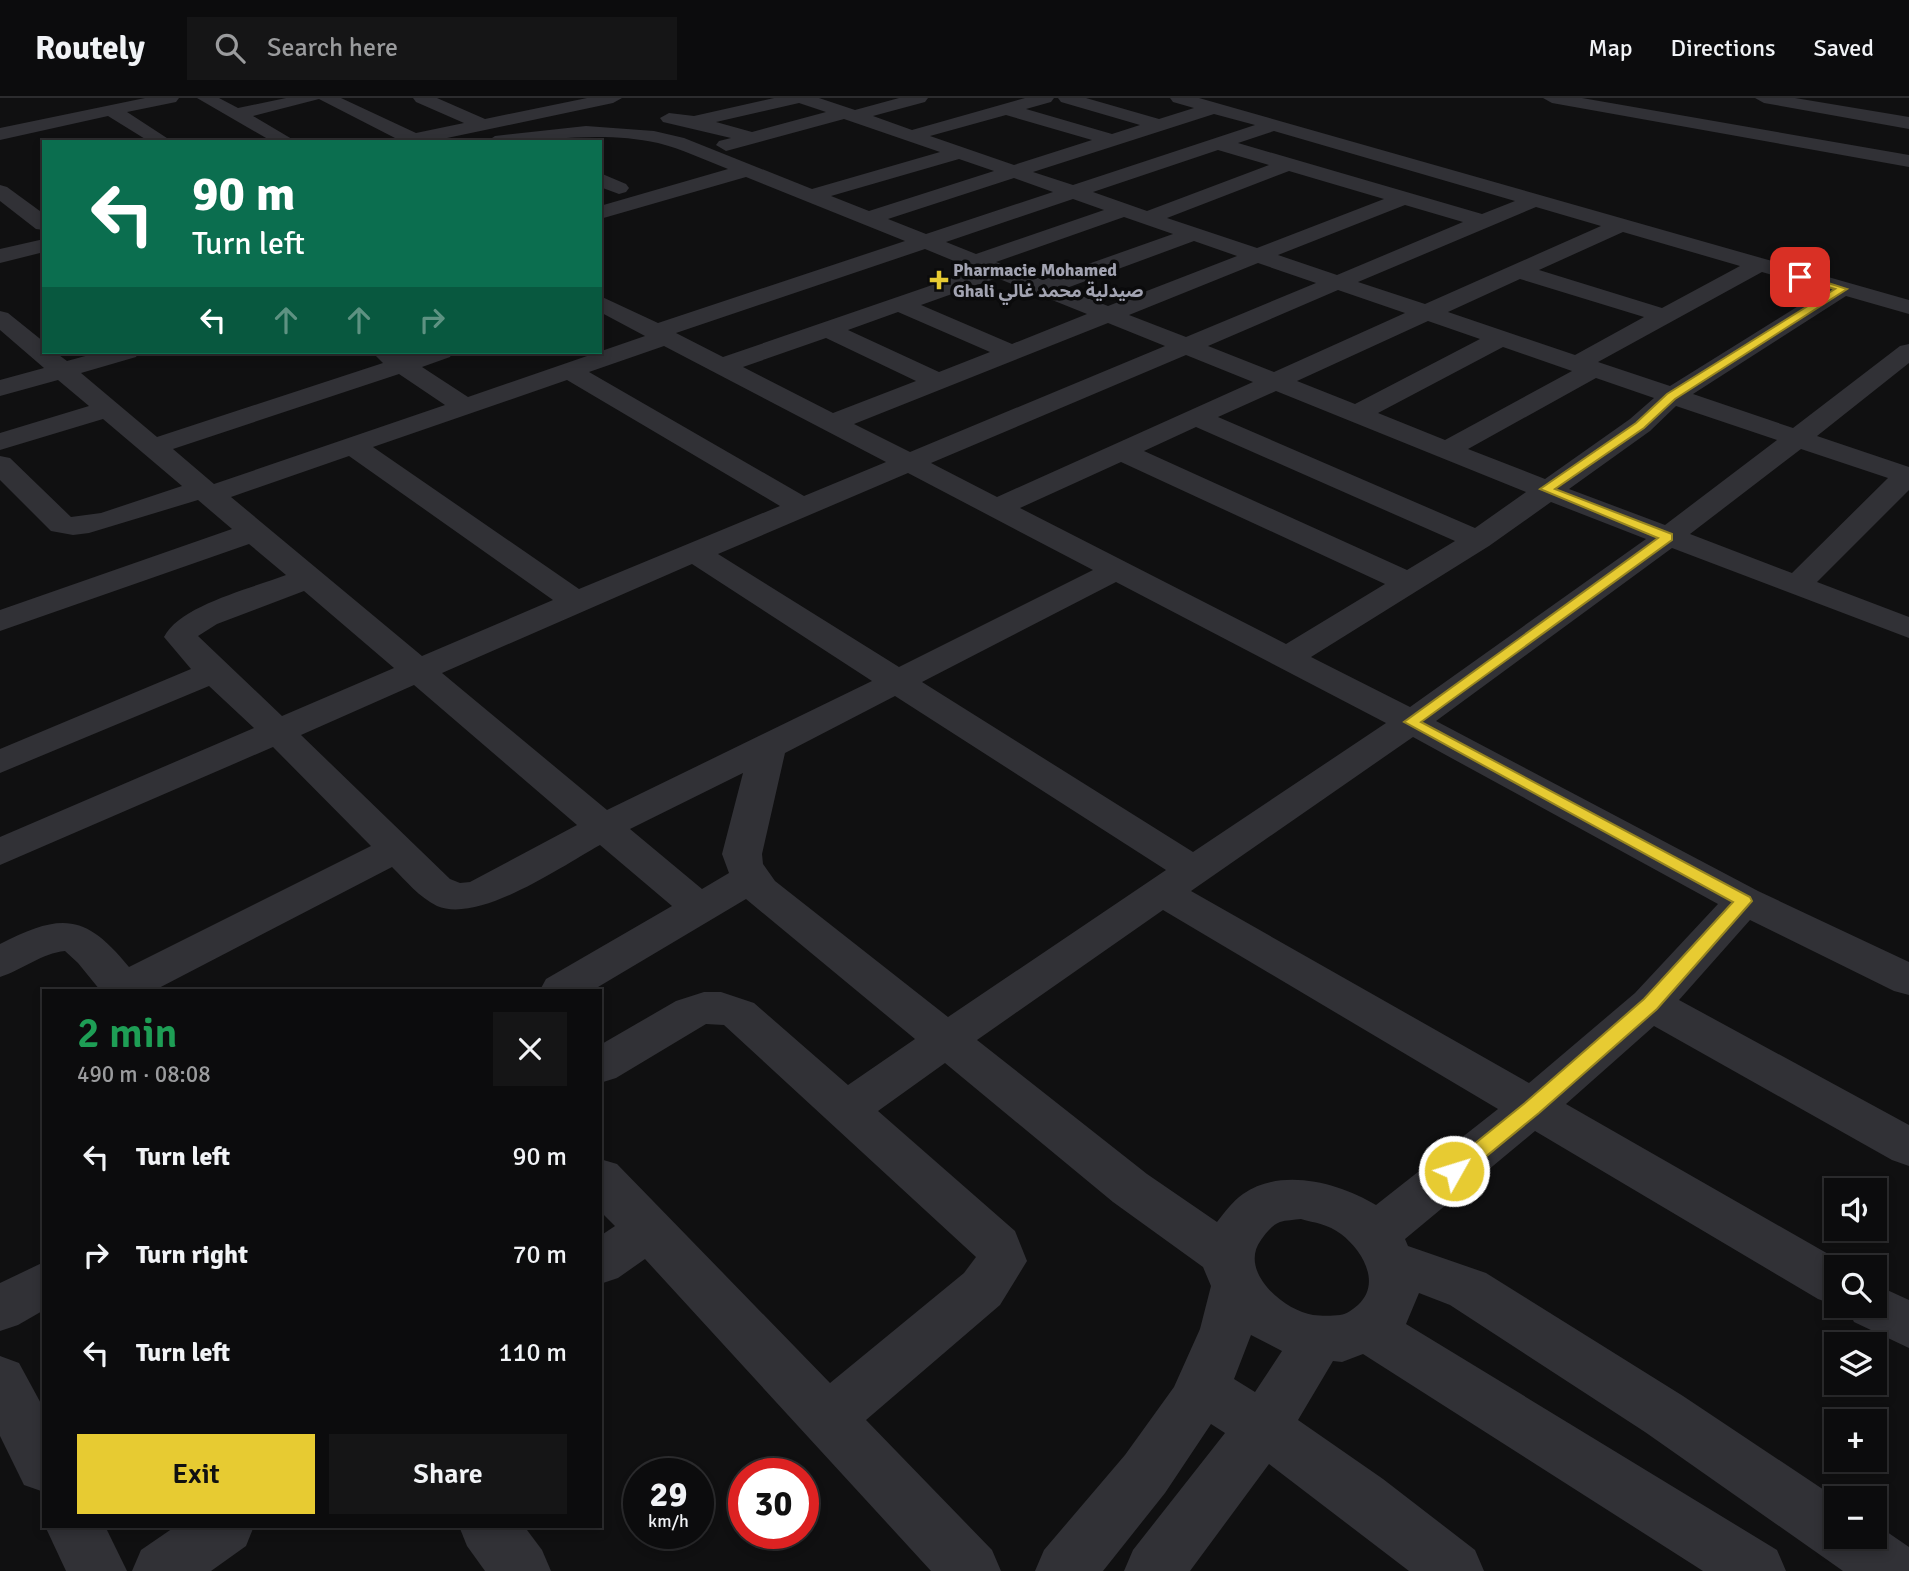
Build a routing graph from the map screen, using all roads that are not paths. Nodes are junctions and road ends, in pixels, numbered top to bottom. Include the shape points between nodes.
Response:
1 (170, 98) edge
2 (206, 98) edge
3 (311, 98) edge
4 (327, 98) edge
5 (422, 98) edge
6 (518, 98) edge
7 (613, 98) edge
8 (800, 98) edge
9 (919, 98) edge
10 (1045, 98) edge
11 (1067, 98) edge
12 (1179, 98) edge
13 (1552, 98) edge
14 (1622, 98) edge
15 (1764, 98) edge
16 (1884, 98) edge
17 (697, 102) dead end
18 (1213, 108) junction
19 (1007, 109) junction
20 (111, 111) junction
21 (555, 111) junction
22 (1841, 111) junction
23 (730, 113) junction
24 (235, 114) junction
25 (850, 115) junction
26 (9, 116) dead end
27 (695, 122) junction
28 (1909, 123) edge
29 (1158, 125) junction
30 (1274, 125) junction
31 (27, 128) junction
32 (1795, 128) junction
33 (489, 133) edge
34 (0, 134) edge
35 (911, 136) junction
36 (752, 138) junction
37 (161, 140) edge
38 (284, 140) edge
39 (407, 140) edge
40 (1111, 140) junction
41 (1219, 144) junction
42 (1909, 149) edge
43 (959, 153) junction
44 (713, 155) junction
45 (1909, 161) edge
46 (1289, 164) junction
47 (748, 170) junction
48 (1014, 172) junction
49 (606, 186) edge
50 (0, 191) edge
51 (1074, 193) junction
52 (810, 196) junction
53 (1404, 198) junction
54 (1534, 200) junction
55 (1125, 210) junction
56 (602, 212) edge
57 (1147, 218) junction
58 (866, 219) junction
59 (1483, 221) junction
60 (42, 223) edge
61 (1620, 225) junction
62 (1194, 234) junction
63 (925, 243) junction
64 (42, 246) edge
65 (0, 256) edge
66 (1259, 256) junction
67 (1758, 265) junction
68 (985, 267) junction
69 (1519, 271) junction
70 (1337, 283) junction
71 (1041, 289) junction
72 (1842, 289) junction
73 (602, 304) edge
74 (899, 304) junction
75 (1909, 307) edge
76 (1427, 313) junction
77 (1107, 315) junction
78 (1665, 316) junction
79 (0, 318) edge
80 (827, 329) junction
81 (660, 334) junction
82 (1501, 338) junction
83 (1186, 346) junction
84 (1909, 351) edge
85 (1010, 352) junction
86 (42, 354) edge
87 (42, 354) edge
88 (120, 354) edge
89 (425, 354) edge
90 (393, 358) edge
91 (721, 366) junction
92 (1584, 367) junction
93 (62, 371) junction
94 (570, 371) junction
95 (937, 381) junction
96 (1273, 381) junction
97 (0, 388) edge
98 (1671, 397) junction
99 (466, 407) junction
100 (108, 410) junction
101 (1357, 414) junction
102 (1195, 417) junction
103 (831, 424) junction
104 (1797, 439) junction
105 (0, 442) edge
106 (353, 446) junction
107 (153, 447) junction
108 (1446, 450) junction
109 (1119, 451) junction
110 (0, 464) edge
111 (908, 464) junction
112 (1909, 475) edge
113 (1546, 489) junction
114 (12, 492) edge
115 (205, 492) junction
116 (802, 507) junction
117 (996, 508) junction
118 (253, 532) junction
119 (1667, 537) junction
120 (1478, 540) junction
121 (694, 552) junction
122 (1115, 570) junction
123 (307, 578) junction
124 (1409, 583) junction
125 (1796, 586) junction
126 (576, 602) junction
127 (0, 621) edge
128 (1909, 628) edge
129 (1287, 658) junction
130 (417, 670) junction
131 (213, 672) junction
132 (896, 683) junction
133 (1411, 722) junction
134 (276, 730) junction
135 (768, 747) junction
136 (0, 762) edge
137 (603, 827) junction
138 (6, 839) edge
139 (394, 850) junction
140 (751, 878) junction
141 (1176, 880) junction
142 (1744, 901) junction
143 (701, 909) junction
144 (0, 962) edge
145 (1909, 981) edge
146 (121, 989) edge
147 (124, 989) edge
148 (563, 989) edge
149 (1650, 1004) junction
150 (946, 1040) junction
151 (602, 1065) edge
152 (1532, 1108) junction
153 (846, 1110) junction
154 (1909, 1147) edge
155 (602, 1180) edge
156 (648, 1230) junction
157 (1384, 1248) junction
158 (602, 1262) edge
159 (1232, 1273) junction
160 (1824, 1277) edge
161 (42, 1285) edge
162 (0, 1309) edge
163 (1887, 1314) edge
164 (1909, 1325) edge
165 (1368, 1329) junction
166 (1311, 1339) junction
167 (1202, 1388) junction
168 (827, 1419) junction
169 (1263, 1427) junction
170 (1824, 1523) edge
171 (75, 1528) edge
172 (222, 1528) edge
173 (489, 1528) edge
174 (1862, 1549) edge
175 (97, 1571) edge
176 (162, 1571) edge
177 (521, 1571) edge
178 (971, 1571) edge
179 (1065, 1571) edge
180 (1154, 1571) edge
181 (1454, 1571) edge
182 (1756, 1571) edge
183 (1893, 1571) edge

1 - 20 street
2 - 24 street
3 - 24 street
4 - 39 street
5 - 33 street
6 - 21 street
7 - 21 street
8 - 23 street
8 - 25 street
9 - 25 street
10 - 19 street
11 - 29 street
12 - 18 street
13 - 45 street
14 - 32 street
15 - 22 street
16 - 22 street
17 - 23 street
18 - 29 street
18 - 30 street
19 - 35 street
19 - 40 street
20 - 31 street
20 - 37 street
21 - 27 street
21 - 33 street
22 - 28 street
22 - 32 street
23 - 27 street
24 - 38 street
25 - 35 street
25 - 36 street
26 - 31 street
27 - 36 street
29 - 40 street
30 - 41 street
30 - 54 street
31 - 34 street
32 - 42 street
33 - 39 street
33 - 44 street via 609,131 656,136
35 - 43 street
36 - 44 street
40 - 48 street
41 - 46 street
41 - 51 street
43 - 48 street
43 - 52 street
44 - 47 street
44 - 49 street
46 - 53 street
46 - 57 street
47 - 52 street
47 - 56 street
48 - 51 street
48 - 58 street
50 - 60 street
51 - 55 street
51 - 63 street
52 - 58 street
53 - 59 street
53 - 66 street
54 - 59 street
54 - 61 street
55 - 57 street
55 - 68 street
57 - 62 street
58 - 63 street
59 - 70 street
61 - 67 street
61 - 69 street
62 - 66 street
62 - 71 street
63 - 68 street
63 - 81 street
64 - 65 street
66 - 70 street
66 - 77 street
67 - 72 street
67 - 78 street
68 - 71 street
68 - 74 street
69 - 76 street
69 - 78 street
70 - 76 street
70 - 83 street
71 - 77 street
72 - 75 street
72 - 98 street
73 - 81 street
74 - 80 street
74 - 85 street
76 - 82 street
76 - 96 street
77 - 83 street
77 - 85 street
78 - 92 street
79 - 86 street
80 - 91 street
80 - 95 street
81 - 91 street
81 - 94 street
82 - 92 street
82 - 101 street
83 - 96 street
83 - 111 street
84 - 104 street
85 - 95 street
87 - 93 street
88 - 93 street
89 - 90 street
90 - 99 street
90 - 107 street
91 - 103 street
92 - 98 street
92 - 108 street
93 - 97 street
93 - 100 street
94 - 99 street
94 - 116 street
95 - 103 street
96 - 101 street
96 - 102 street
98 - 104 street
98 - 113 street via 1640,425
99 - 106 street
100 - 105 street
100 - 107 street
101 - 108 street
102 - 109 street
102 - 120 street
103 - 111 street
104 - 112 street
104 - 119 street
106 - 115 street
106 - 126 street
107 - 115 street
108 - 113 street
109 - 117 street
109 - 124 street
110 - 114 street
111 - 116 street
111 - 117 street
112 - 125 street
113 - 119 street
113 - 120 street
114 - 115 street via 71,528
115 - 118 street
116 - 121 street
117 - 122 street
118 - 123 street
118 - 127 street
119 - 125 street
119 - 133 street
120 - 124 street
121 - 126 street
121 - 132 street
122 - 129 street
122 - 132 street
123 - 130 street
123 - 131 street via 206,617 183,631 184,644
124 - 129 street
125 - 128 street
126 - 130 street
129 - 133 street
130 - 134 street
130 - 137 street
131 - 134 street
131 - 136 street
132 - 135 street
132 - 141 street
133 - 141 street
133 - 142 street
134 - 138 street
134 - 139 street
135 - 137 street
135 - 140 street via 743,841 742,853
137 - 139 street via 467,897 443,893
137 - 143 street
139 - 147 street
140 - 143 street
140 - 150 street
141 - 150 street
141 - 152 street
142 - 145 street
142 - 149 street
143 - 148 street
144 - 146 street via 36,945 75,938
149 - 152 street
149 - 154 street
150 - 153 street
150 - 159 street
151 - 153 street via 691,1012 723,1007 738,1014
152 - 157 street
152 - 160 street
153 - 168 street via 997,1245 1002,1261 982,1289
155 - 156 street
156 - 158 street
156 - 168 street
157 - 159 street via 1342,1210 1301,1199 1263,1207 1236,1229
157 - 165 street via 1395,1288 1387,1311
157 - 170 street via 1468,1289
159 - 166 street via 1254,1311 1280,1329
159 - 167 street via 1223,1339
161 - 162 street
163 - 164 street
165 - 166 street via 1342,1339
165 - 182 street
166 - 169 street via 1308,1357
167 - 169 street
167 - 179 street via 1176,1435
168 - 178 street
169 - 180 street
169 - 181 street
171 - 175 street
172 - 176 street
173 - 177 street
174 - 183 street

